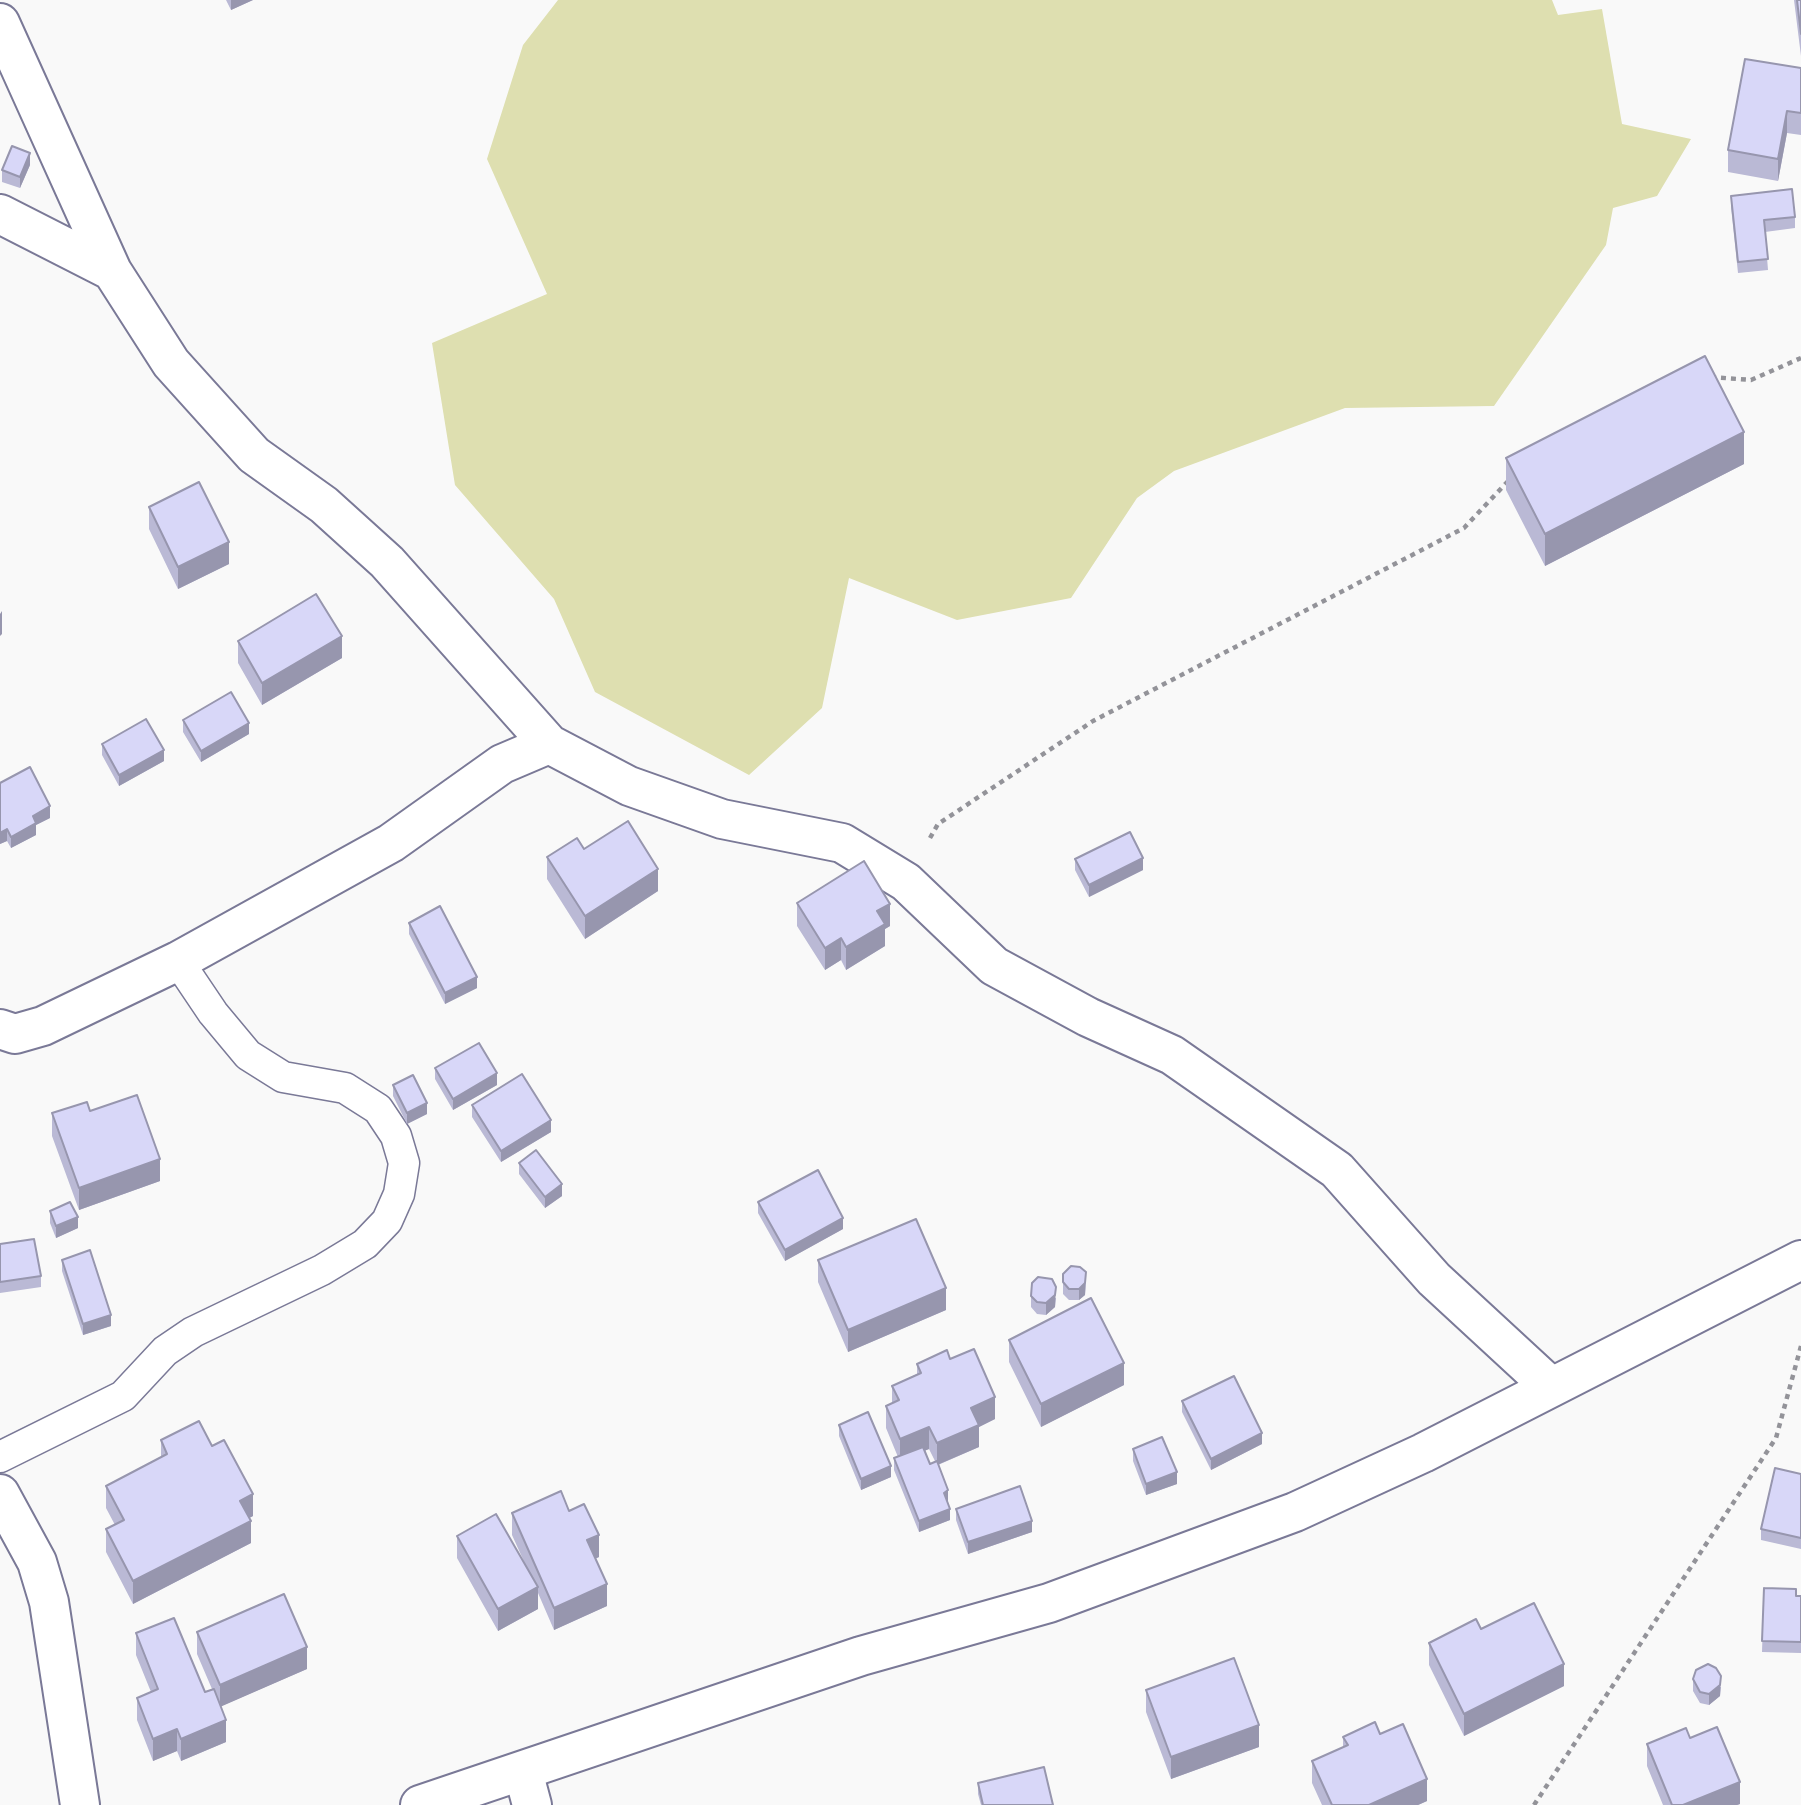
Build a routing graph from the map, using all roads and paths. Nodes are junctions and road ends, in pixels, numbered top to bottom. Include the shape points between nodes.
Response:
1 (0, 23) edge
2 (0, 214) edge
3 (112, 271) junction
4 (1801, 358) edge
5 (1708, 377) edge
6 (1518, 474) edge
7 (549, 744) junction
8 (906, 882) junction
9 (178, 961) junction
10 (0, 1029) edge
11 (1801, 1260) edge
12 (1801, 1346) edge
13 (1551, 1387) junction
14 (0, 1457) edge
15 (0, 1494) edge
16 (528, 1788) edge
17 (80, 1805) edge
18 (420, 1805) edge
19 (1534, 1805) edge

1 - 3 street
2 - 3 street
3 - 7 street via 171,363 254,455 324,505 387,562
4 - 5 path via 1751,380
6 - 8 path via 1507,480 1464,528 1093,721 938,824
7 - 8 street via 629,786 722,819 842,843
7 - 9 street via 502,764 391,843
8 - 13 street via 994,965 1087,1017 1172,1055 1337,1170 1434,1279
9 - 10 street via 43,1026 15,1034
9 - 14 lane via 248,1055 284,1077 345,1088 378,1109 396,1136 404,1163 399,1194 387,1221 365,1244 193,1332 165,1350 123,1396
11 - 13 street
12 - 19 path via 1776,1438
13 - 16 street via 1295,1512 1049,1603 861,1656
15 - 17 street via 37,1562 49,1602
16 - 18 street

